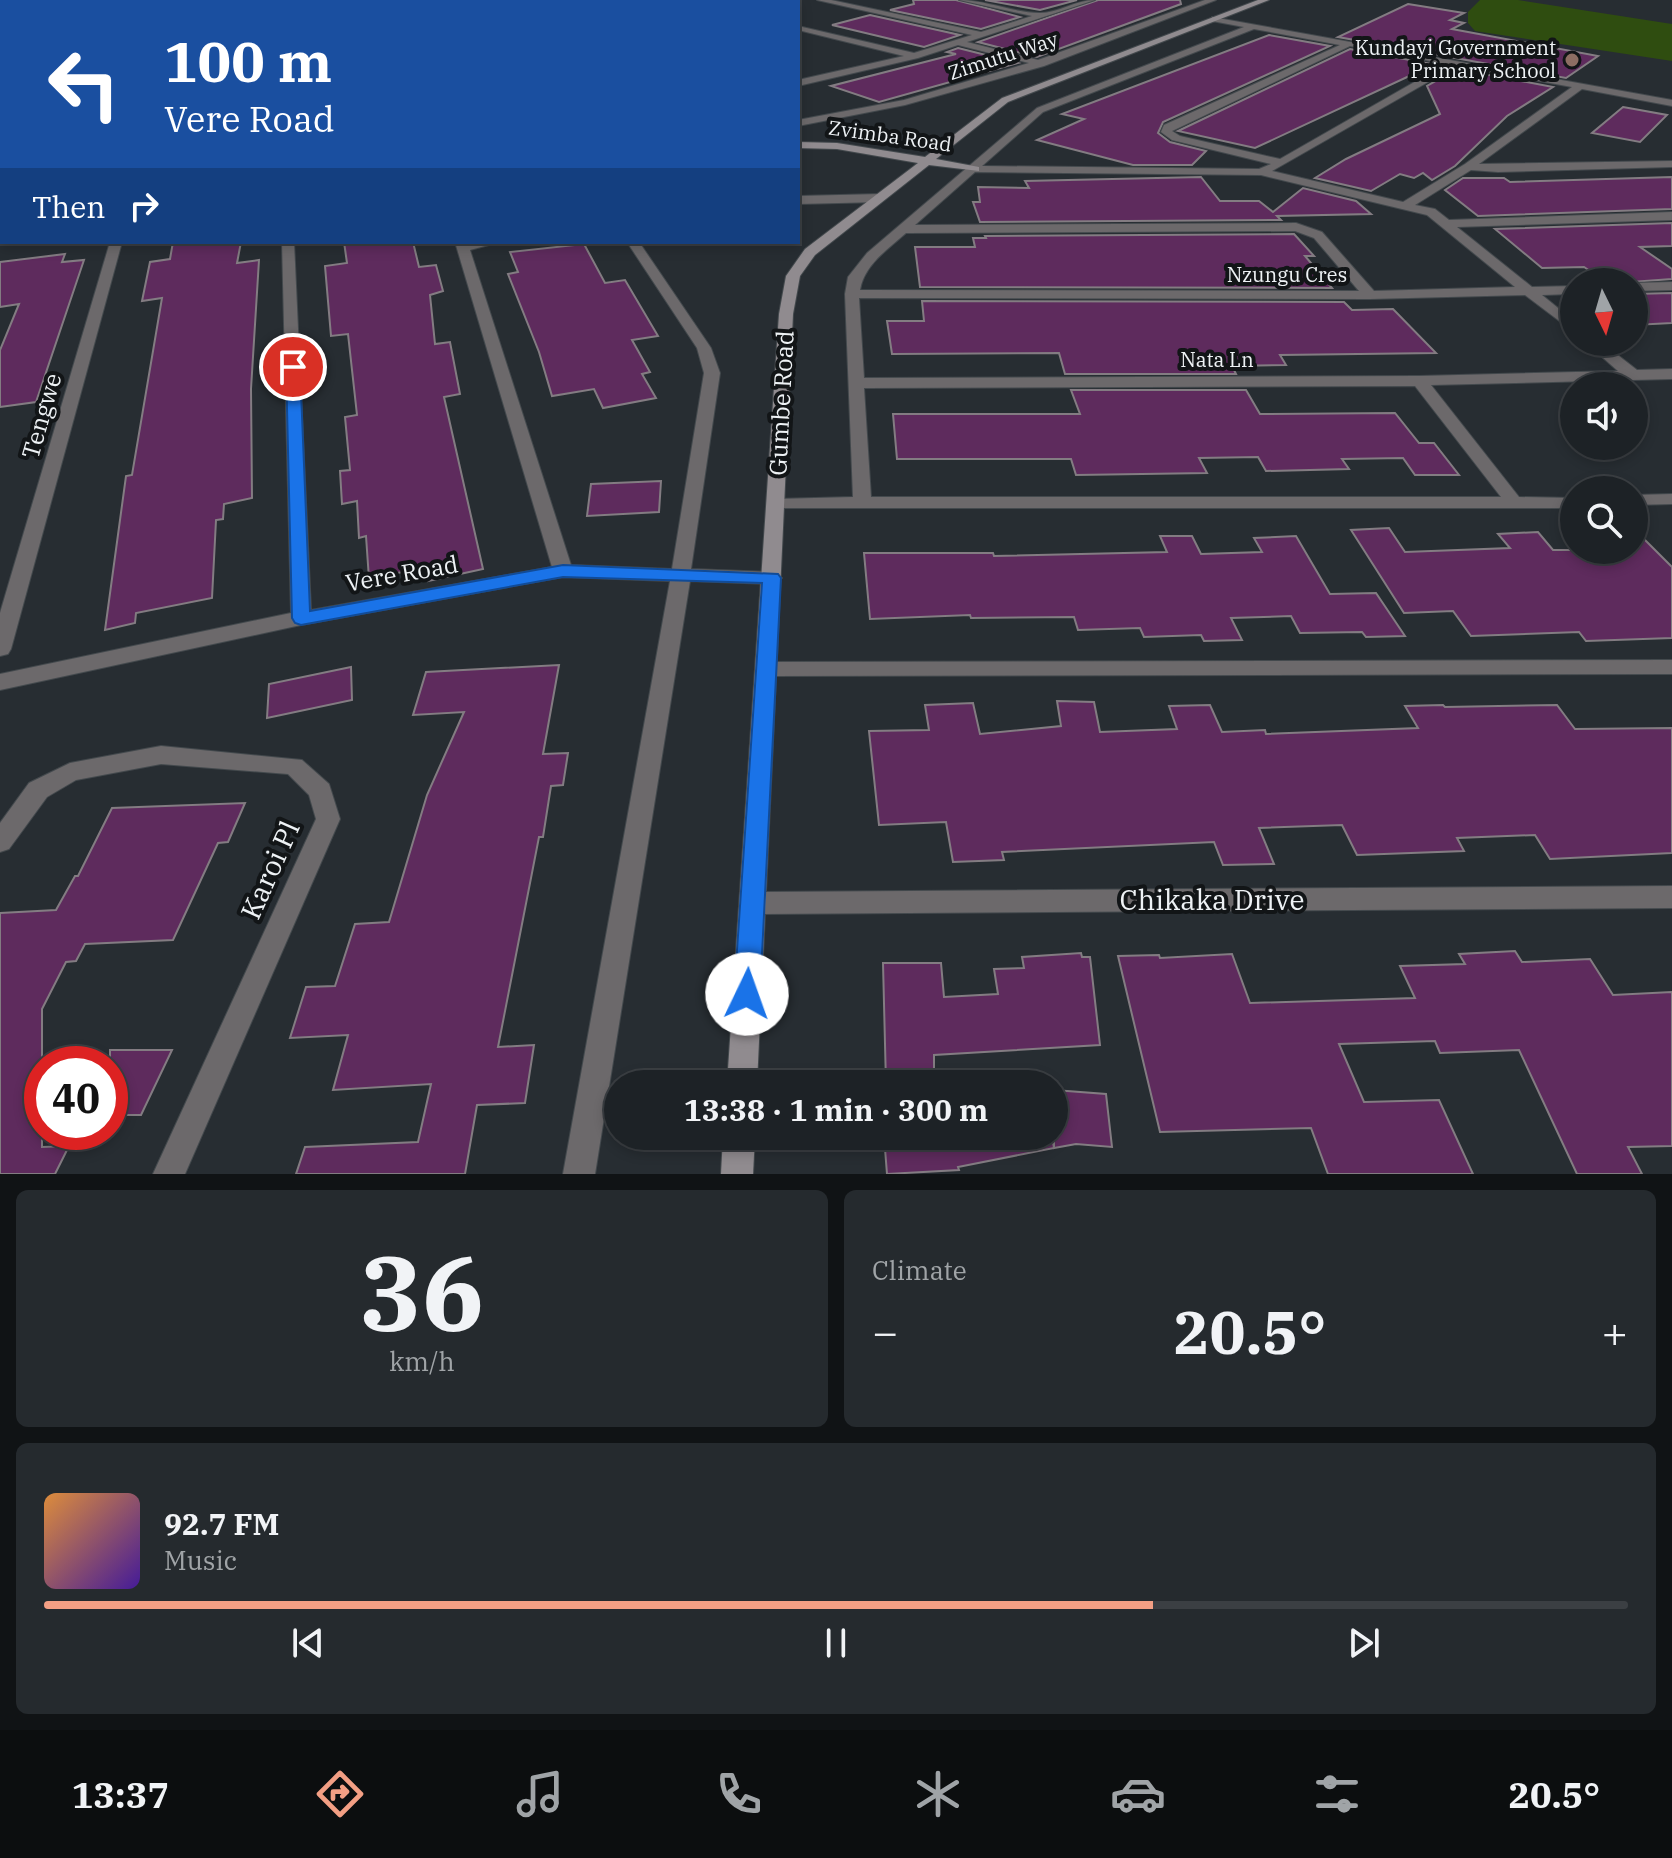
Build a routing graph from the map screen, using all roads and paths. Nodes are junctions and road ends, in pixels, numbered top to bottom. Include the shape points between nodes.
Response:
1 (821, 0) edge
2 (963, 0) edge
3 (1091, 0) edge
4 (1212, 0) edge
5 (1262, 0) edge
6 (1041, 16) junction
7 (1215, 19) junction
8 (1253, 26) junction
9 (800, 28) edge
10 (982, 35) junction
11 (958, 43) junction
12 (1348, 44) junction
13 (915, 56) junction
14 (1041, 64) junction
15 (1453, 64) junction
16 (800, 73) edge
17 (811, 82) junction
18 (800, 83) edge
19 (1580, 86) junction
20 (1672, 103) edge
21 (800, 123) edge
22 (800, 145) edge
23 (930, 160) junction
24 (1282, 163) junction
25 (1672, 164) edge
26 (1469, 166) junction
27 (975, 169) junction
28 (1261, 172) junction
29 (880, 198) junction
30 (800, 200) edge
31 (1408, 204) junction
32 (1672, 216) edge
33 (1446, 224) junction
34 (904, 229) junction
35 (115, 244) edge
36 (288, 244) edge
37 (462, 244) edge
38 (634, 244) edge
39 (1672, 286) edge
40 (1648, 287) edge
41 (1560, 290) edge
42 (1528, 291) junction
43 (852, 294) junction
44 (1370, 295) junction
45 (1560, 317) edge
46 (1609, 356) edge
47 (1629, 372) edge
48 (1672, 374) edge
49 (1648, 375) edge
50 (1560, 378) edge
51 (1419, 381) junction
52 (858, 383) junction
53 (1672, 499) edge
54 (1648, 500) edge
55 (862, 502) junction
56 (1560, 503) edge
57 (776, 504) junction
58 (1515, 504) junction
59 (563, 571) junction
60 (680, 575) junction
61 (772, 578) junction
62 (301, 618) junction
63 (0, 649) edge
64 (1672, 667) edge
65 (767, 669) junction
66 (0, 682) edge
67 (0, 842) edge
68 (1672, 897) edge
69 (753, 903) junction
70 (743, 1070) edge
71 (738, 1150) edge
72 (169, 1174) edge
73 (579, 1174) edge
74 (737, 1174) edge

1 - 10 street
2 - 6 street
3 - 6 street
4 - 14 street, Zimutu Way
5 - 7 street, Gumbe Road
6 - 10 street
7 - 8 street
7 - 23 street, Gumbe Road via 1005,100
8 - 12 street
8 - 27 street via 1040,110
9 - 13 street
10 - 11 street
11 - 13 street
11 - 14 street
12 - 15 street
12 - 24 street via 1166,132
13 - 17 street
14 - 21 street, Zimutu Way via 933,96
15 - 19 street
15 - 24 street
16 - 17 street
17 - 18 street
19 - 20 street
19 - 26 street
22 - 23 street, Zvimba Road
23 - 27 street, Zvimba Road
23 - 29 street, Gumbe Road
24 - 28 street
25 - 26 street
26 - 31 street
27 - 28 street
27 - 34 street
28 - 31 street
29 - 30 street
29 - 57 street, Gumbe Road via 810,252 793,276 786,314
31 - 33 street
32 - 33 street
33 - 42 street
34 - 43 street via 855,277
34 - 44 street, Nzungu Cres via 1296,227 1318,235
35 - 63 street, Tengwe
36 - 62 street
37 - 59 street
38 - 60 street via 704,348 712,373
39 - 40 street
41 - 42 street
42 - 44 street
42 - 45 street
43 - 44 street, Nzungu Cres
43 - 52 street
46 - 47 street
48 - 49 street, Nata Ln
50 - 51 street, Nata Ln
51 - 52 street, Nata Ln
51 - 58 street
52 - 55 street
53 - 54 street
55 - 57 street
55 - 58 street
56 - 58 street
57 - 61 street, Gumbe Road
59 - 60 street, Vere Road
59 - 62 street, Vere Road
60 - 61 street, Vere Road
60 - 73 street
61 - 65 street, Gumbe Road
62 - 66 street, Vere Road
64 - 65 street
65 - 69 street, Gumbe Road
67 - 72 street, Karoi Pl via 38,790 70,772 161,755 294,766 320,791 328,819
68 - 69 street, Chikaka Drive
69 - 70 street, Gumbe Road
71 - 74 street

